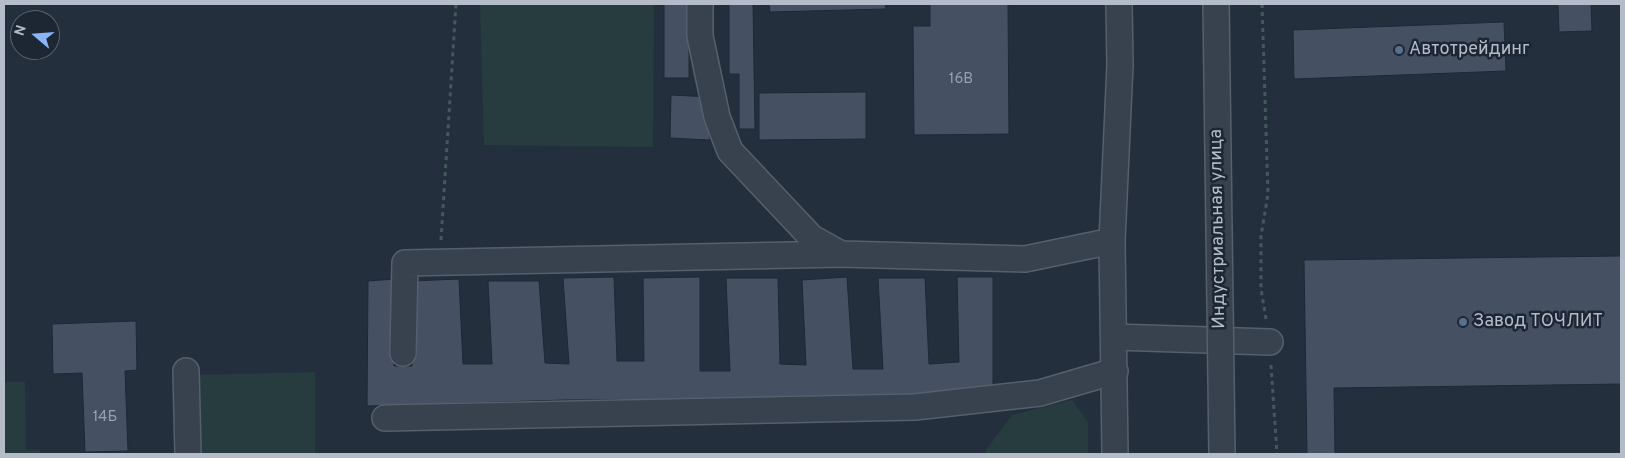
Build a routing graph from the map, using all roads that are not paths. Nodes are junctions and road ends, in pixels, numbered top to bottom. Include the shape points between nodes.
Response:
1 (700, 4) edge
2 (1119, 4) edge
3 (1216, 4) edge
4 (1112, 241) junction
5 (841, 254) junction
6 (1114, 337) junction
7 (1270, 342) road end
8 (403, 353) dead end
9 (186, 371) dead end
10 (1115, 371) junction
11 (385, 418) dead end
12 (188, 454) edge
13 (1115, 454) edge
14 (1222, 454) edge

1 - 5 street via 700,36 717,118 730,151 812,238
2 - 4 street via 1120,65
3 - 14 street, Индустриальная улица, bridge
4 - 5 street via 1025,259
4 - 6 street
5 - 8 street via 405,263
6 - 7 street
6 - 10 street
9 - 12 street
10 - 11 street via 1040,393 916,407
10 - 13 street

